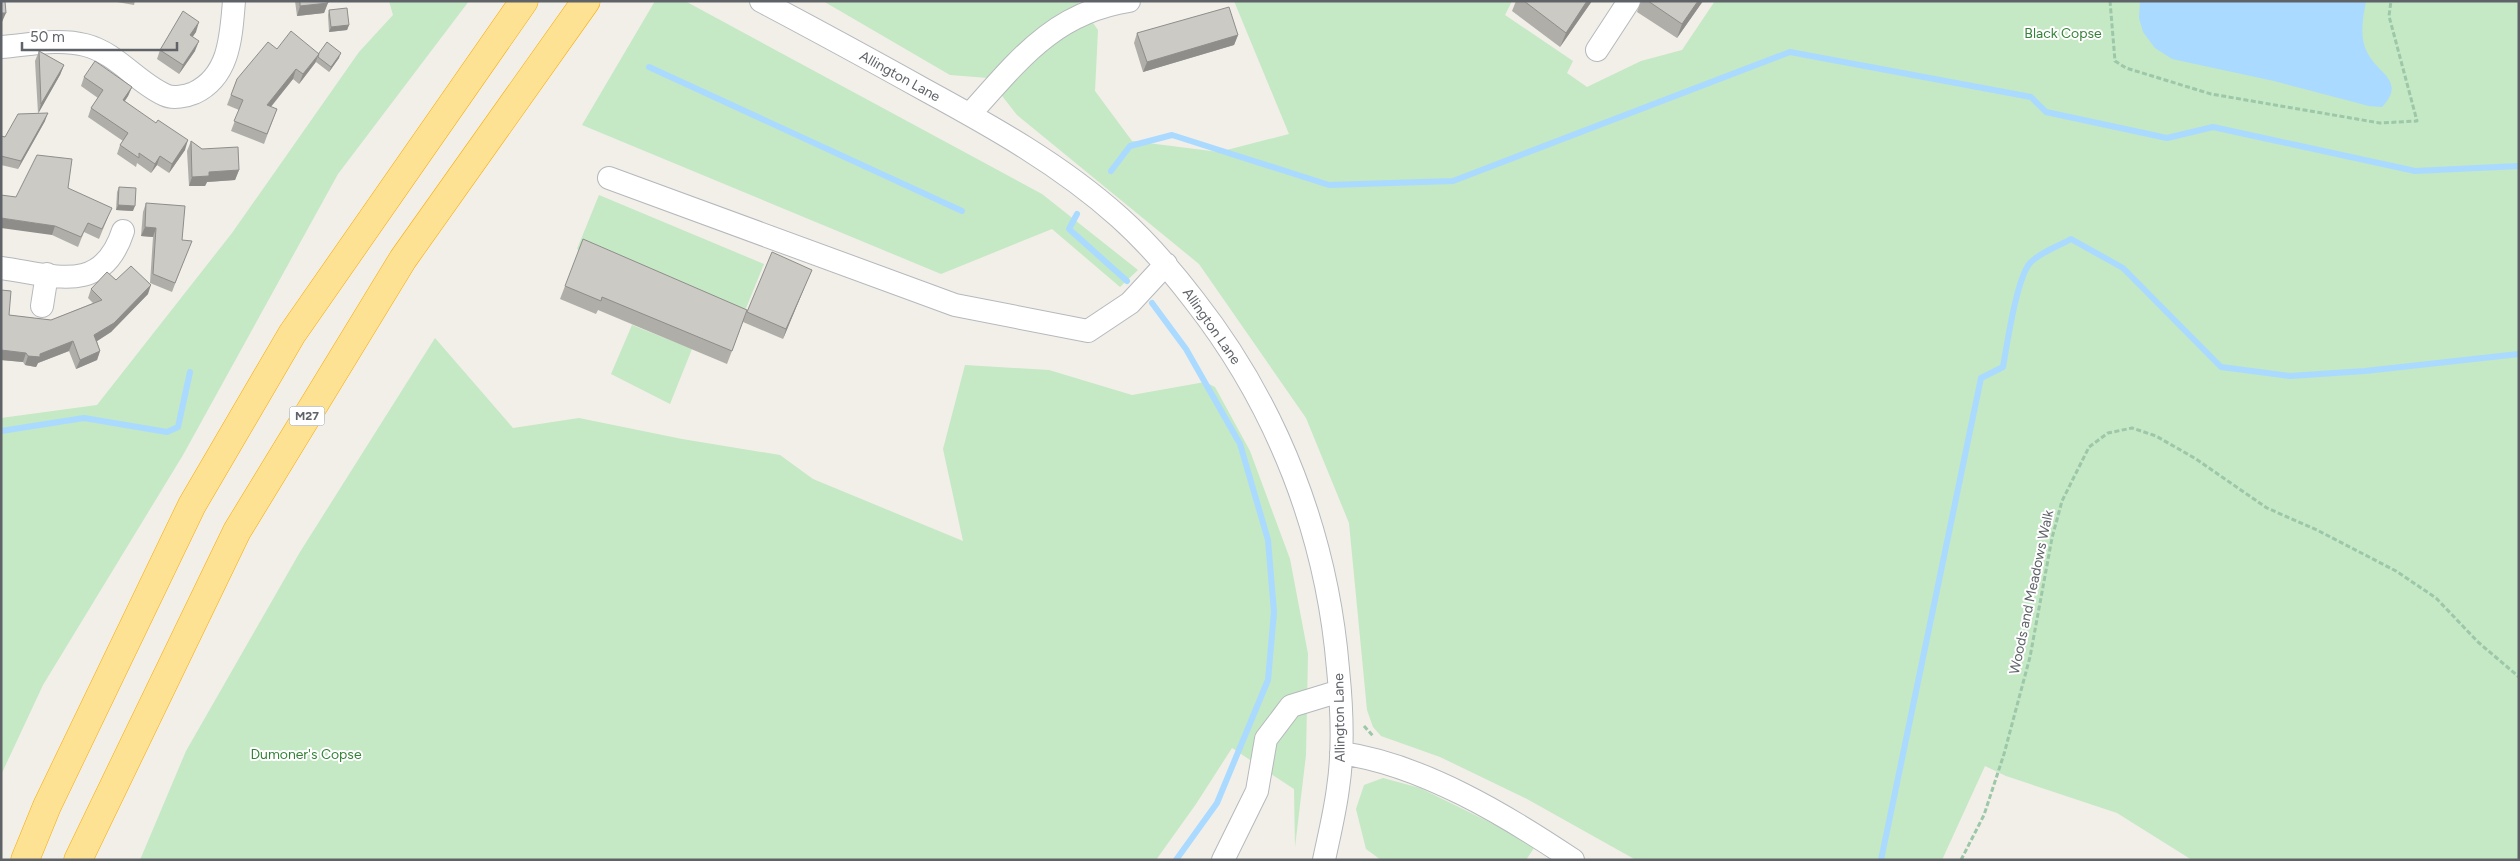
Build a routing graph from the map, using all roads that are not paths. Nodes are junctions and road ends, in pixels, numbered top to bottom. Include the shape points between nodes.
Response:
1 (234, 1) edge
2 (524, 1) edge
3 (586, 1) edge
4 (761, 1) edge
5 (1129, 1) edge
6 (1629, 1) edge
7 (1, 47) edge
8 (1597, 50) dead end
9 (970, 114) junction
10 (609, 178) dead end
11 (122, 230) dead end
12 (1166, 264) junction
13 (1, 268) edge
14 (47, 274) junction
15 (42, 306) dead end
16 (1340, 691) junction
17 (1341, 753) junction
18 (1563, 857) edge
19 (25, 860) edge
20 (78, 860) edge
21 (1223, 860) edge
22 (1324, 860) edge

1 - 7 street via 231,39 222,67 207,87 188,96 167,96 113,58 85,45 61,42
2 - 19 highway via 292,334 197,497 47,806
3 - 20 highway, M27 via 403,259 237,532
4 - 9 street, Allington Lane
5 - 9 street via 1078,17 1049,33 1018,59
6 - 8 street
9 - 12 street, Allington Lane via 1046,159 1080,184 1124,221
10 - 12 street via 955,305 1088,331 1130,303
11 - 14 street via 111,258 90,274 77,278
12 - 16 street, Allington Lane via 1214,324 1259,397 1282,444 1305,502 1321,558 1336,641
13 - 14 street
14 - 15 street
16 - 17 street, Allington Lane
16 - 21 street via 1291,706 1266,739 1257,791
17 - 18 street via 1390,763 1454,791 1499,814
17 - 22 street, Allington Lane via 1338,788

